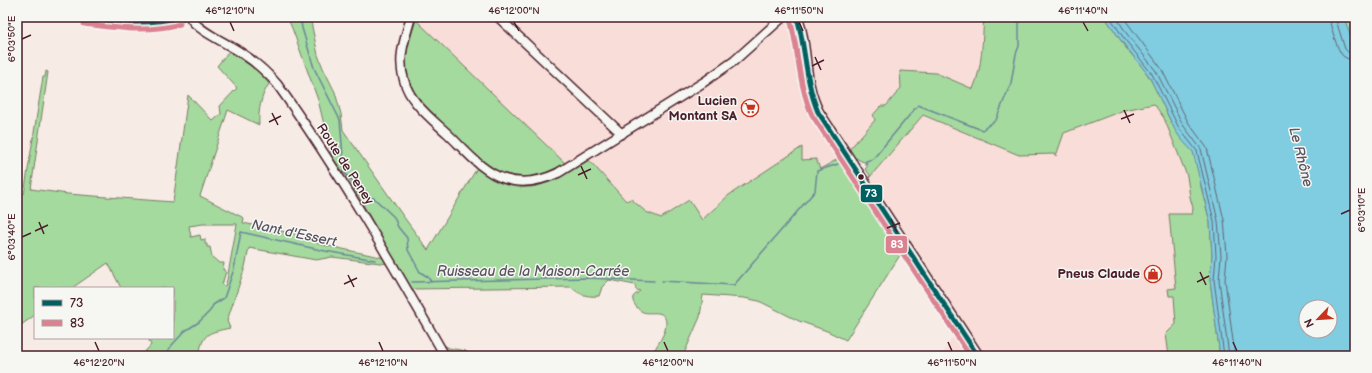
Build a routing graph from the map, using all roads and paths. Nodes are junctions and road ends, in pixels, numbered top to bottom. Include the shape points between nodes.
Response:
1 (85, 17) edge
2 (178, 17) edge
3 (190, 17) edge
4 (411, 17) edge
5 (498, 17) edge
6 (782, 17) edge
7 (797, 17) edge
8 (622, 134) junction
9 (445, 356) edge
10 (978, 356) edge

1 - 2 main road via 142,23
3 - 9 street, Route de Peney via 196,25 256,63 277,84 360,209
4 - 8 street via 401,55 402,74 409,91 426,113 495,175 510,180 533,182 558,173
5 - 8 street
6 - 8 street via 719,72
7 - 10 main road via 807,81 818,112

